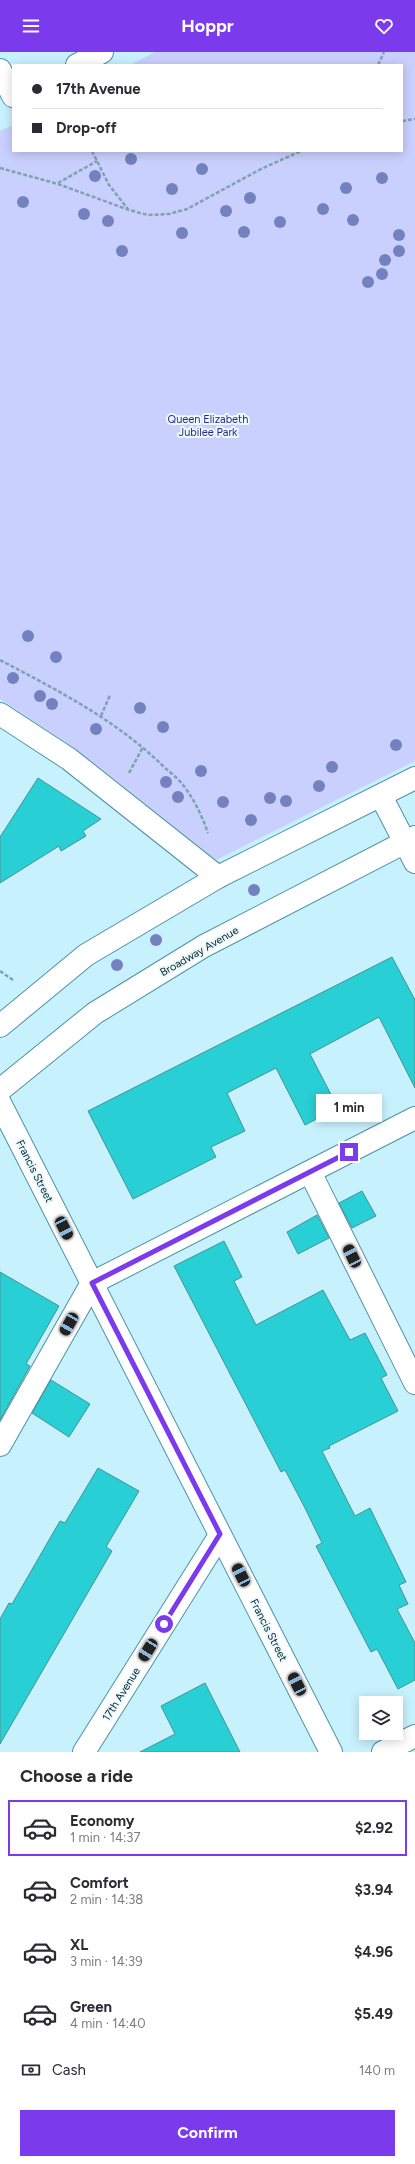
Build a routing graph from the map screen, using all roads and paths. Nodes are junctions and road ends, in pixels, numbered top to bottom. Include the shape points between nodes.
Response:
1 (102, 52) edge
2 (384, 52) edge
3 (78, 64) edge
4 (378, 64) edge
5 (0, 70) edge
6 (12, 95) edge
7 (12, 98) edge
8 (0, 105) edge
9 (415, 119) edge
10 (403, 121) edge
11 (92, 152) edge
12 (299, 152) edge
13 (97, 161) junction
14 (0, 168) edge
15 (58, 184) junction
16 (129, 210) junction
17 (0, 660) edge
18 (110, 695) dead end
19 (0, 714) edge
20 (101, 716) junction
21 (415, 778) edge
22 (381, 796) junction
23 (410, 840) edge
24 (415, 862) edge
25 (218, 877) junction
26 (0, 1026) edge
27 (0, 1090) edge
28 (0, 1103) edge
29 (415, 1118) edge
30 (310, 1172) junction
31 (92, 1283) junction
32 (415, 1384) edge
33 (0, 1445) edge
34 (220, 1534) junction
35 (415, 1736) edge
36 (84, 1752) edge
37 (331, 1752) edge
38 (383, 1752) edge

1 - 3 street
2 - 4 path
5 - 6 street
7 - 8 street
9 - 10 path
11 - 13 path
12 - 16 path via 261,169 187,209 155,215
13 - 15 path
13 - 16 path via 109,185
14 - 15 path
15 - 16 path
17 - 20 path
18 - 20 path
19 - 25 street via 69,759
20 - 25 path via 143,746 182,785 200,813 210,840
21 - 22 street
22 - 23 street
22 - 25 street
23 - 24 street
23 - 27 street, Broadway Avenue via 190,954 95,1013
25 - 26 street via 86,955
28 - 31 street, Francis Street
29 - 30 street
30 - 31 street
30 - 32 street
31 - 33 street
31 - 34 street, Francis Street
34 - 36 street, 17th Avenue
34 - 37 street, Francis Street
35 - 38 street

